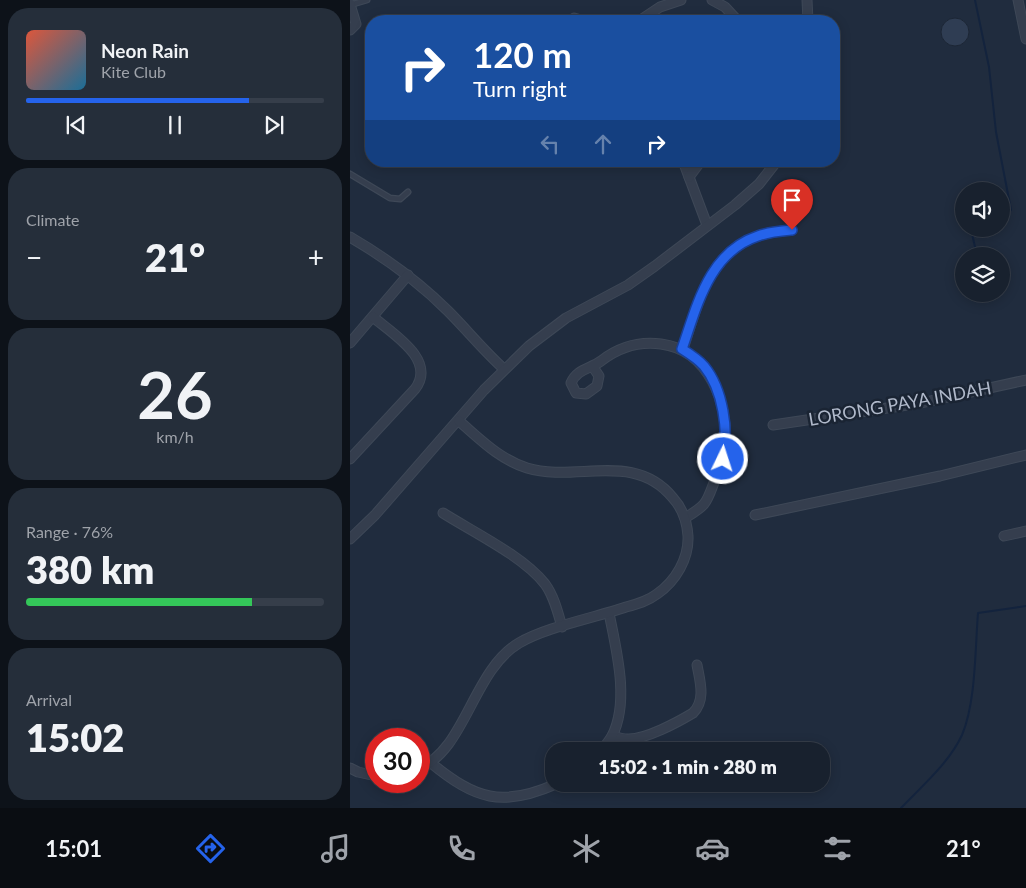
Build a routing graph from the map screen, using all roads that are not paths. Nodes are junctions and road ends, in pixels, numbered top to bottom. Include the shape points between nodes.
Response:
1 (367, 0) edge
2 (681, 0) edge
3 (712, 0) edge
4 (807, 0) edge
5 (1018, 0) edge
6 (350, 5) edge
7 (648, 15) edge
8 (732, 15) edge
9 (808, 15) edge
10 (350, 30) edge
11 (1026, 39) edge
12 (685, 167) edge
13 (696, 167) edge
14 (772, 167) edge
15 (350, 174) edge
16 (688, 178) junction
17 (408, 192) dead end
18 (707, 225) junction
19 (792, 230) dead end
20 (350, 238) edge
21 (408, 275) junction
22 (373, 317) junction
23 (350, 343) edge
24 (682, 349) junction
25 (593, 367) dead end
26 (504, 369) junction
27 (1026, 380) edge
28 (459, 421) junction
29 (774, 425) dead end
30 (1026, 455) edge
31 (350, 459) edge
32 (443, 513) dead end
33 (755, 515) dead end
34 (685, 518) junction
35 (1026, 531) edge
36 (1004, 536) dead end
37 (350, 539) edge
38 (609, 614) junction
39 (562, 627) junction
40 (697, 665) dead end
41 (612, 736) junction
42 (608, 742) edge
43 (431, 763) joint
44 (350, 768) edge
45 (365, 774) edge
46 (545, 788) edge

1 - 6 lane
2 - 7 street
3 - 8 street
4 - 9 street
5 - 11 street
6 - 10 street via 356,24
12 - 16 street
13 - 16 street
14 - 18 street via 759,184
15 - 17 lane via 390,198 400,199
16 - 18 street
18 - 26 street via 645,274 559,323
19 - 24 street via 758,236 723,260 705,285
20 - 21 street
21 - 22 street
21 - 26 street
22 - 23 street
22 - 31 street via 414,353 421,365 421,376 415,389
24 - 25 street via 635,344 613,353
24 - 34 street via 704,367 715,385 725,442 723,459 706,501
26 - 28 street
27 - 29 street, LORONG PAYA INDAH via 921,403
28 - 34 street via 502,457 529,468 567,472 622,470 647,478 670,494
28 - 37 street via 376,515
30 - 33 street
32 - 39 street via 503,550 538,577 551,595
34 - 38 street via 688,546 675,577 652,597
35 - 36 street
38 - 39 street
38 - 41 street via 620,688 618,716
39 - 43 street via 525,640 504,655 487,675 459,726
40 - 41 street via 701,697 697,708 638,738
41 - 42 street
43 - 46 street via 468,790 491,797 520,798
44 - 45 street

